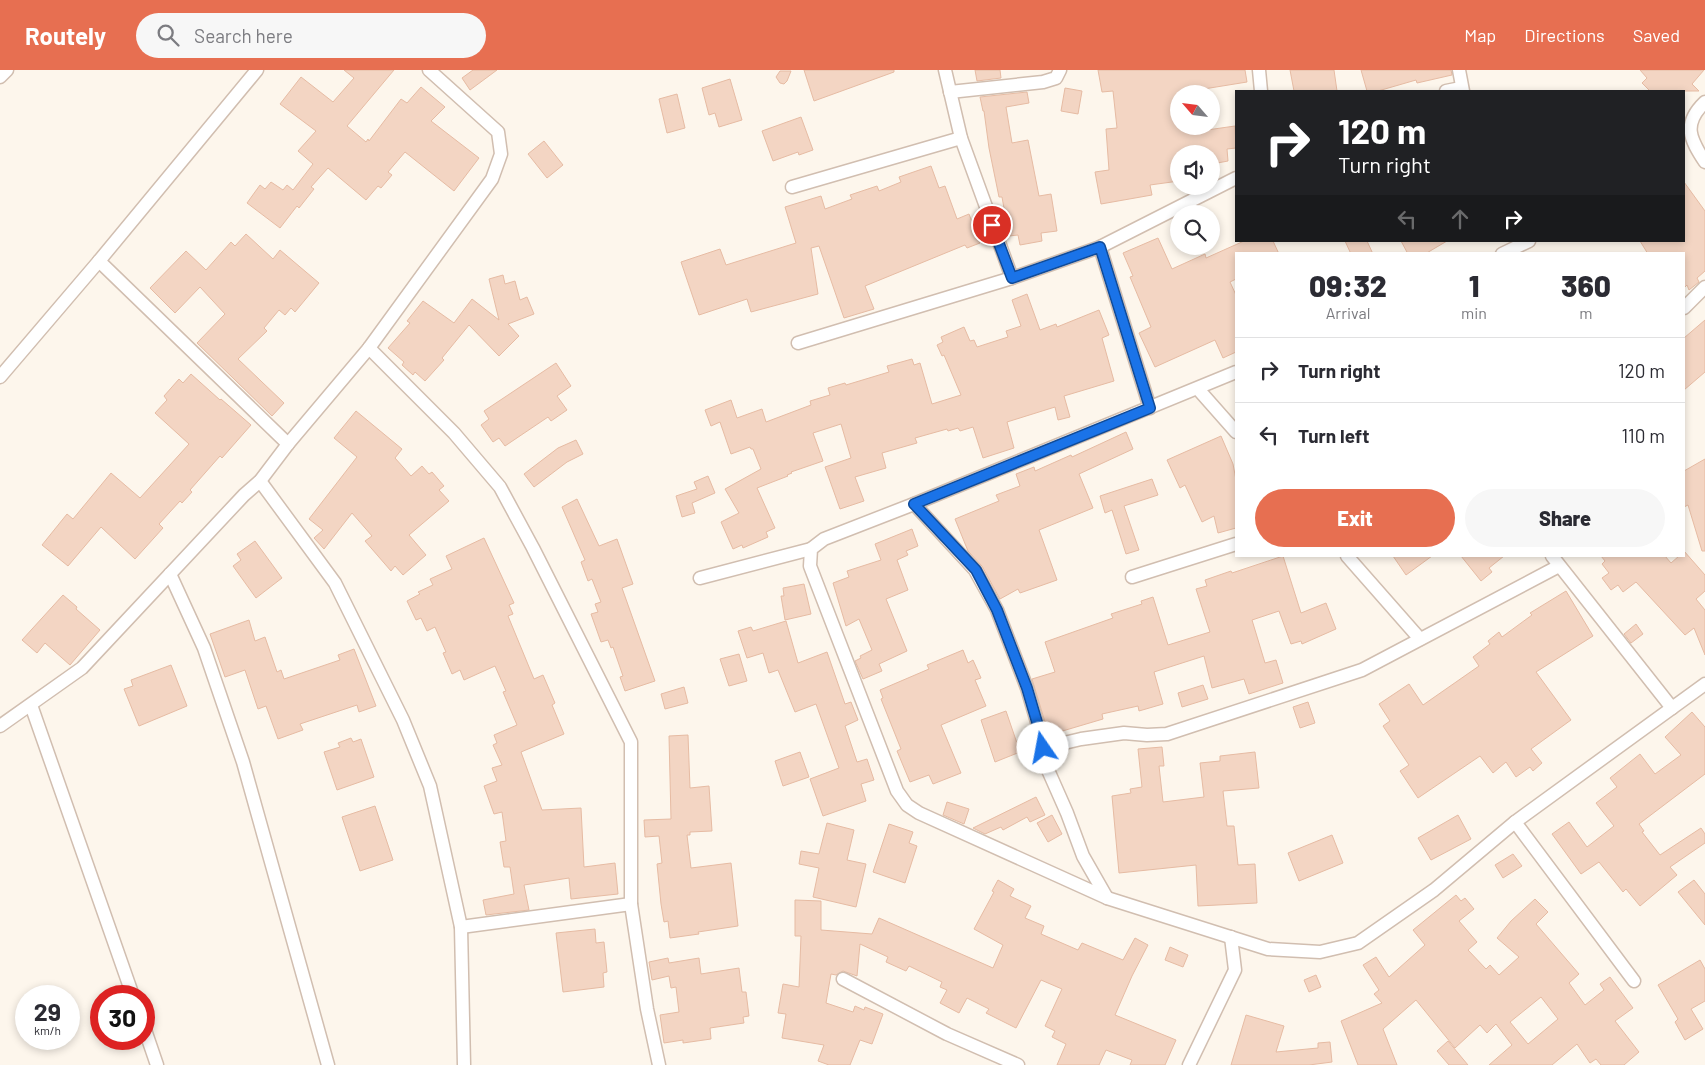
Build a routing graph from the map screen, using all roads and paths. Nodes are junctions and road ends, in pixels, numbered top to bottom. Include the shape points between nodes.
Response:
1 (7, 70) edge
2 (257, 70) edge
3 (429, 70) edge
4 (945, 70) edge
5 (1060, 70) edge
6 (1259, 70) edge
7 (1459, 70) edge
8 (0, 78) edge
9 (1462, 89) edge
10 (1261, 90) edge
11 (950, 92) junction
12 (1705, 102) edge
13 (961, 138) junction
14 (1705, 162) edge
15 (1235, 179) edge
16 (792, 187) dead end
17 (1527, 242) edge
18 (1100, 247) junction
19 (1506, 252) edge
20 (99, 261) junction
21 (1012, 278) junction
22 (1705, 287) edge
23 (1685, 307) edge
24 (798, 343) dead end
25 (369, 348) junction
26 (1235, 372) edge
27 (0, 377) edge
28 (1198, 389) junction
29 (1150, 408) junction
30 (1235, 431) edge
31 (288, 444) junction
32 (260, 481) junction
33 (914, 504) junction
34 (1235, 544) edge
35 (811, 550) junction
36 (1348, 557) edge
37 (1556, 561) edge
38 (170, 574) junction
39 (1132, 577) dead end
40 (700, 578) dead end
41 (1420, 639) junction
42 (1705, 684) edge
43 (31, 705) junction
44 (1672, 708) junction
45 (0, 726) edge
46 (1043, 748) junction
47 (1515, 822) junction
48 (1108, 898) junction
49 (632, 904) junction
50 (461, 927) junction
51 (1230, 937) junction
52 (843, 979) dead end
53 (1634, 981) dead end
54 (129, 985) edge
55 (152, 1050) edge
56 (157, 1065) edge
57 (328, 1065) edge
58 (464, 1065) edge
59 (660, 1065) edge
60 (1018, 1065) edge
61 (1189, 1065) edge

1 - 8 street
2 - 20 street
3 - 25 street via 498,132 501,154 492,179
4 - 11 street
5 - 11 street via 1056,78 1043,82
6 - 10 street
7 - 9 street
11 - 13 street
12 - 14 street via 1690,125 1692,142
13 - 16 street
13 - 21 street
15 - 18 street
17 - 19 street
18 - 21 street
18 - 29 street
20 - 27 street
20 - 31 street
21 - 24 street
22 - 23 street
25 - 31 street
25 - 49 street via 454,434 500,487 632,742
26 - 28 street
28 - 29 street
28 - 30 street
29 - 33 street
31 - 32 street
32 - 38 street
32 - 50 street via 335,583 403,720 430,786
33 - 35 street via 824,539
33 - 46 street via 976,570 997,610 1027,688
34 - 39 street
35 - 40 street
35 - 48 street via 810,566 897,792 907,805
36 - 41 street
37 - 41 street
37 - 44 street
38 - 43 street via 82,668
38 - 57 street via 204,648 243,762
41 - 46 street via 1362,670 1167,734 1124,733 1081,738
42 - 44 street
43 - 45 street
43 - 54 street
44 - 47 street
46 - 48 street via 1048,770 1083,856
47 - 51 street via 1434,890 1358,943 1320,952 1268,949
47 - 53 street
48 - 51 street
49 - 50 street
49 - 59 street via 647,1009
50 - 58 street
51 - 61 street via 1234,970
52 - 60 street via 947,1034
55 - 56 street

